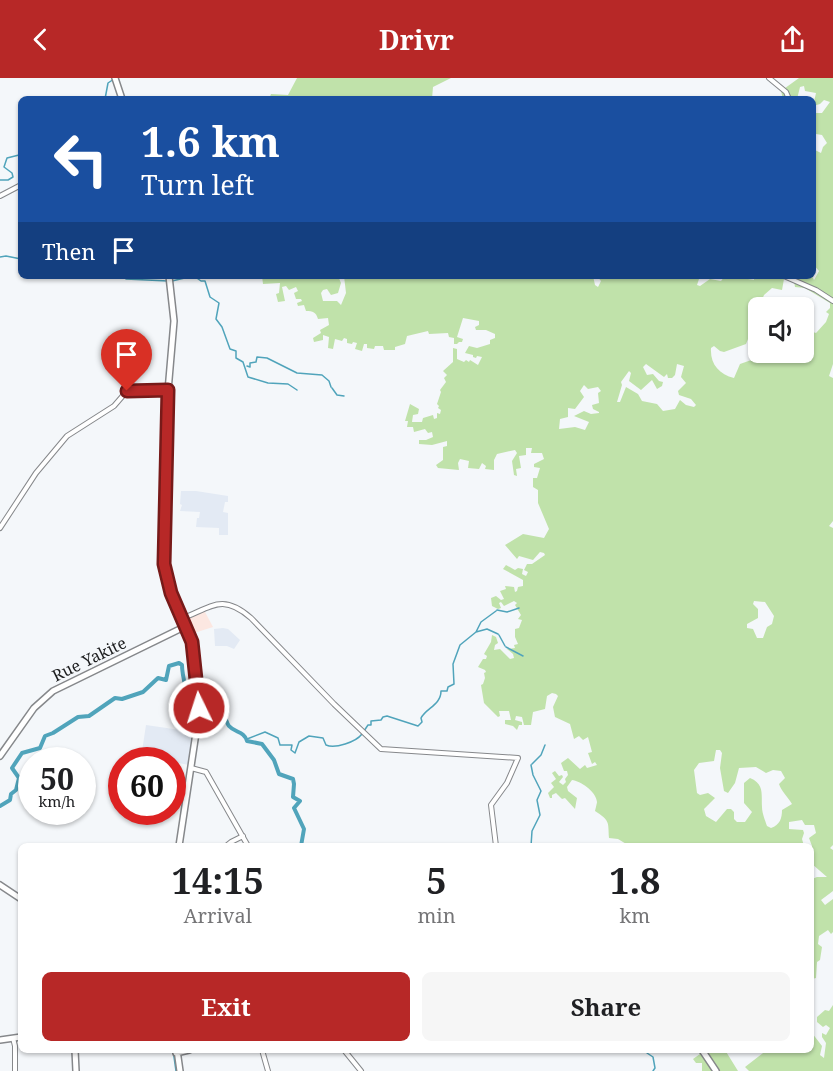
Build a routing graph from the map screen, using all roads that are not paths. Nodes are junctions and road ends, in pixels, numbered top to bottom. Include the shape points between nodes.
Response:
1 (116, 78) edge
2 (769, 78) edge
3 (122, 96) edge
4 (788, 96) edge
5 (18, 187) edge
6 (0, 196) edge
7 (169, 279) edge
8 (791, 279) edge
9 (833, 301) edge
10 (168, 390) junction
11 (0, 528) edge
12 (182, 619) junction
13 (184, 628) junction
14 (0, 756) edge
15 (191, 768) junction
16 (243, 837) junction
17 (179, 843) edge
18 (230, 843) edge
19 (247, 843) edge
20 (496, 843) edge
21 (0, 885) edge
22 (18, 897) edge
23 (18, 1037) edge
24 (12, 1038) junction
25 (0, 1040) edge
26 (75, 1053) edge
27 (176, 1053) edge
28 (263, 1053) edge
29 (346, 1053) edge
30 (704, 1053) edge
31 (179, 1069) edge
32 (15, 1071) edge
33 (76, 1071) edge
34 (268, 1071) edge
35 (361, 1071) edge
36 (716, 1071) edge

1 - 3 main road
2 - 4 street
5 - 6 street
7 - 10 main road via 174,321
8 - 9 street
10 - 11 street via 127,391 114,406 71,433 36,473
10 - 12 main road via 164,564
12 - 13 main road
12 - 20 street via 220,603 237,607 381,750 518,758 491,805
13 - 14 main road, Rue Yakite via 53,691 34,708
13 - 15 main road via 192,646 199,715
15 - 16 street via 206,772
15 - 17 main road
16 - 18 street
16 - 19 street
21 - 22 main road
23 - 24 main road
24 - 25 main road
24 - 32 street
26 - 33 main road
27 - 31 main road
28 - 34 street
29 - 35 street
30 - 36 main road

